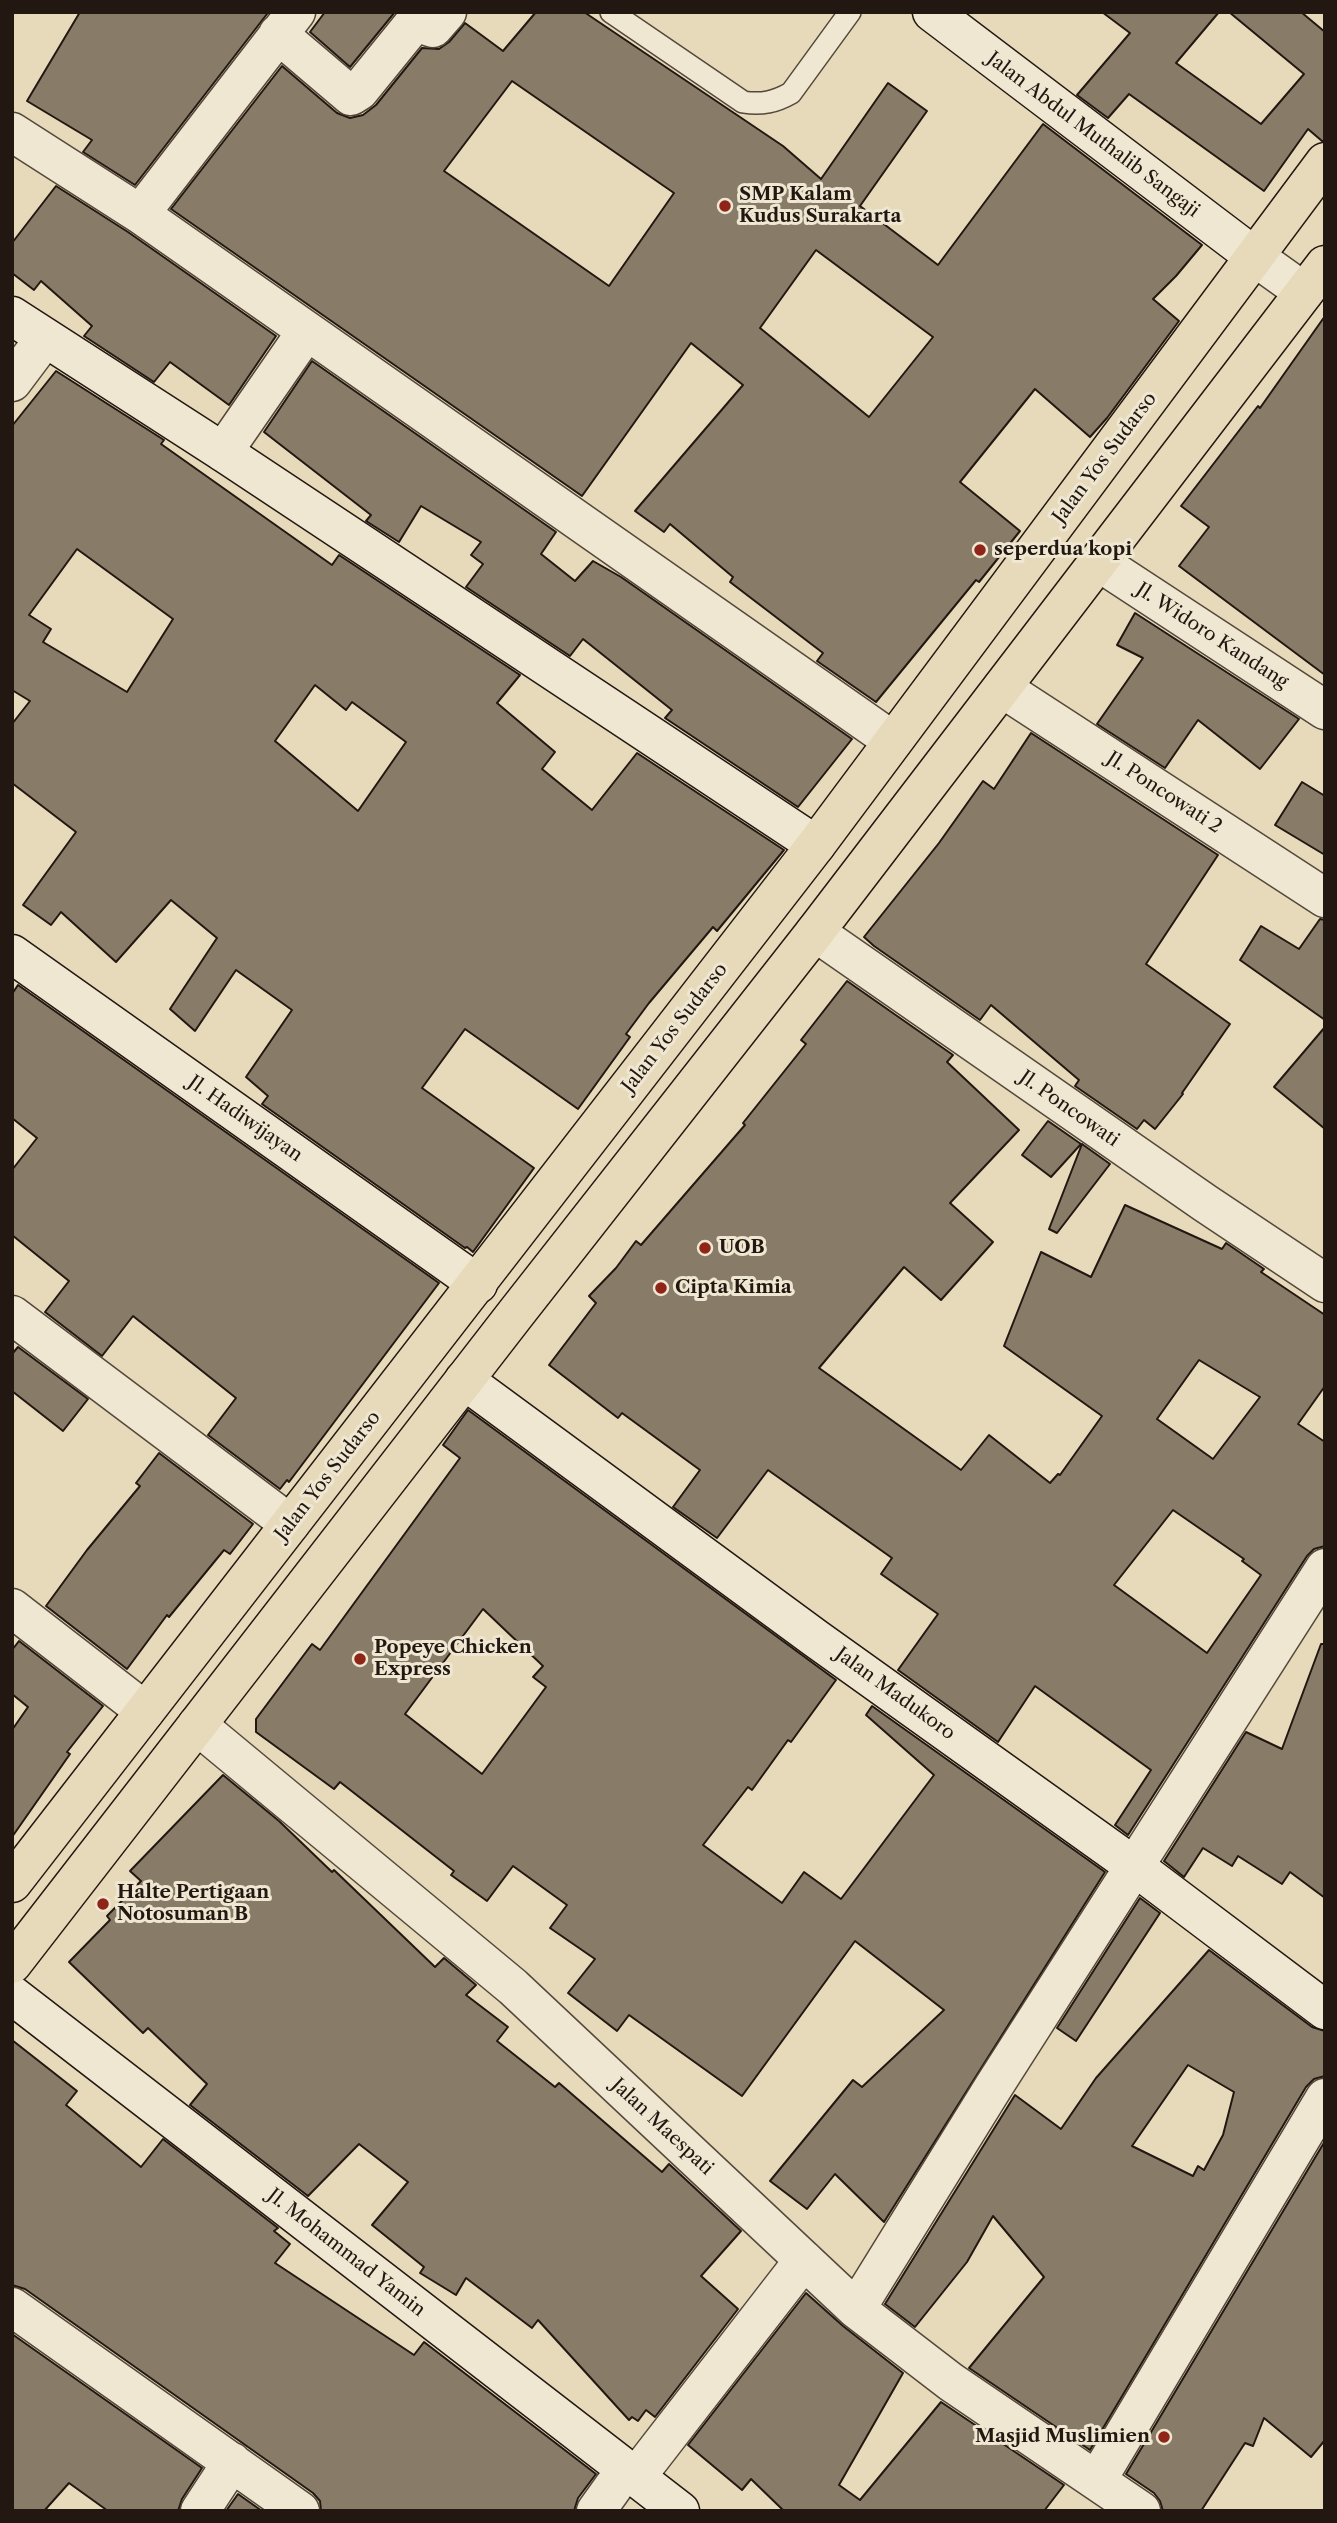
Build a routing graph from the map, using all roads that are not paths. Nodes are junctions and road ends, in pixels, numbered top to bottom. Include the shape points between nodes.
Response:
1 (447, 12) edge
2 (611, 12) edge
3 (850, 12) edge
4 (932, 12) edge
5 (291, 18) edge
6 (12, 132) edge
7 (1325, 162) edge
8 (140, 214) junction
9 (1255, 257) junction
10 (1314, 278) edge
11 (12, 316) edge
12 (306, 332) junction
13 (44, 338) junction
14 (12, 382) edge
15 (223, 452) junction
16 (1099, 562) junction
17 (1002, 688) junction
18 (1325, 710) edge
19 (893, 741) junction
20 (816, 845) junction
21 (1325, 898) edge
22 (815, 932) junction
23 (12, 954) edge
24 (1325, 1283) edge
25 (478, 1284) junction
26 (517, 1312) junction
27 (12, 1315) edge
28 (426, 1351) junction
29 (464, 1380) junction
30 (290, 1524) junction
31 (1325, 1568) edge
32 (12, 1608) edge
33 (145, 1711) junction
34 (197, 1726) junction
35 (1134, 1866) junction
36 (12, 1883) edge
37 (12, 1964) edge
38 (12, 1995) edge
39 (1325, 2010) edge
40 (1325, 2098) edge
41 (804, 2260) junction
42 (12, 2307) edge
43 (856, 2309) junction
44 (232, 2462) junction
45 (631, 2473) junction
46 (1097, 2480) junction
47 (201, 2511) edge
48 (300, 2511) edge
49 (596, 2511) edge
50 (680, 2511) edge
51 (1141, 2511) edge

1 - 5 street via 433,29 415,22 351,96
2 - 3 lane via 743,102 756,104 791,93
4 - 9 street, Jalan Abdul Muthalib Sangaji
5 - 8 street
6 - 8 street
7 - 9 main road, Jalan Yos Sudarso
8 - 12 street
9 - 10 street, Jalan Abdul Muthalib Sangaji
9 - 19 main road, Jalan Yos Sudarso
10 - 16 main road
11 - 13 street
12 - 15 street
12 - 19 street
13 - 14 street
13 - 15 street
15 - 20 street
16 - 17 main road
16 - 18 street, Jl. Widoro Kandang
17 - 21 street, Jl. Poncowati 2
17 - 22 main road
19 - 20 main road, Jalan Yos Sudarso
20 - 25 main road, Jalan Yos Sudarso
22 - 24 street, Jl. Poncowati
22 - 26 main road
23 - 25 street, Jl. Hadiwijayan
25 - 26 main road
25 - 28 main road, Jalan Yos Sudarso
26 - 29 main road
27 - 30 street
28 - 29 main road
28 - 30 main road, Jalan Yos Sudarso
29 - 34 main road
29 - 35 street, Jalan Madukoro
30 - 33 main road, Jalan Yos Sudarso
31 - 35 street
32 - 33 street
33 - 36 main road, Jalan Yos Sudarso
34 - 37 main road
34 - 41 street, Jalan Maespati via 513,1987
35 - 39 street, Jalan Madukoro
35 - 43 street
38 - 45 street, Jl. Mohammad Yamin
40 - 46 street
41 - 43 street, Jalan Maespati
41 - 45 street
42 - 44 street
43 - 46 street, Jalan Maespati via 951,2382
44 - 47 street
44 - 48 street
45 - 49 street
45 - 50 street, Jl. Mohammad Yamin
46 - 51 street, Jalan Maespati

